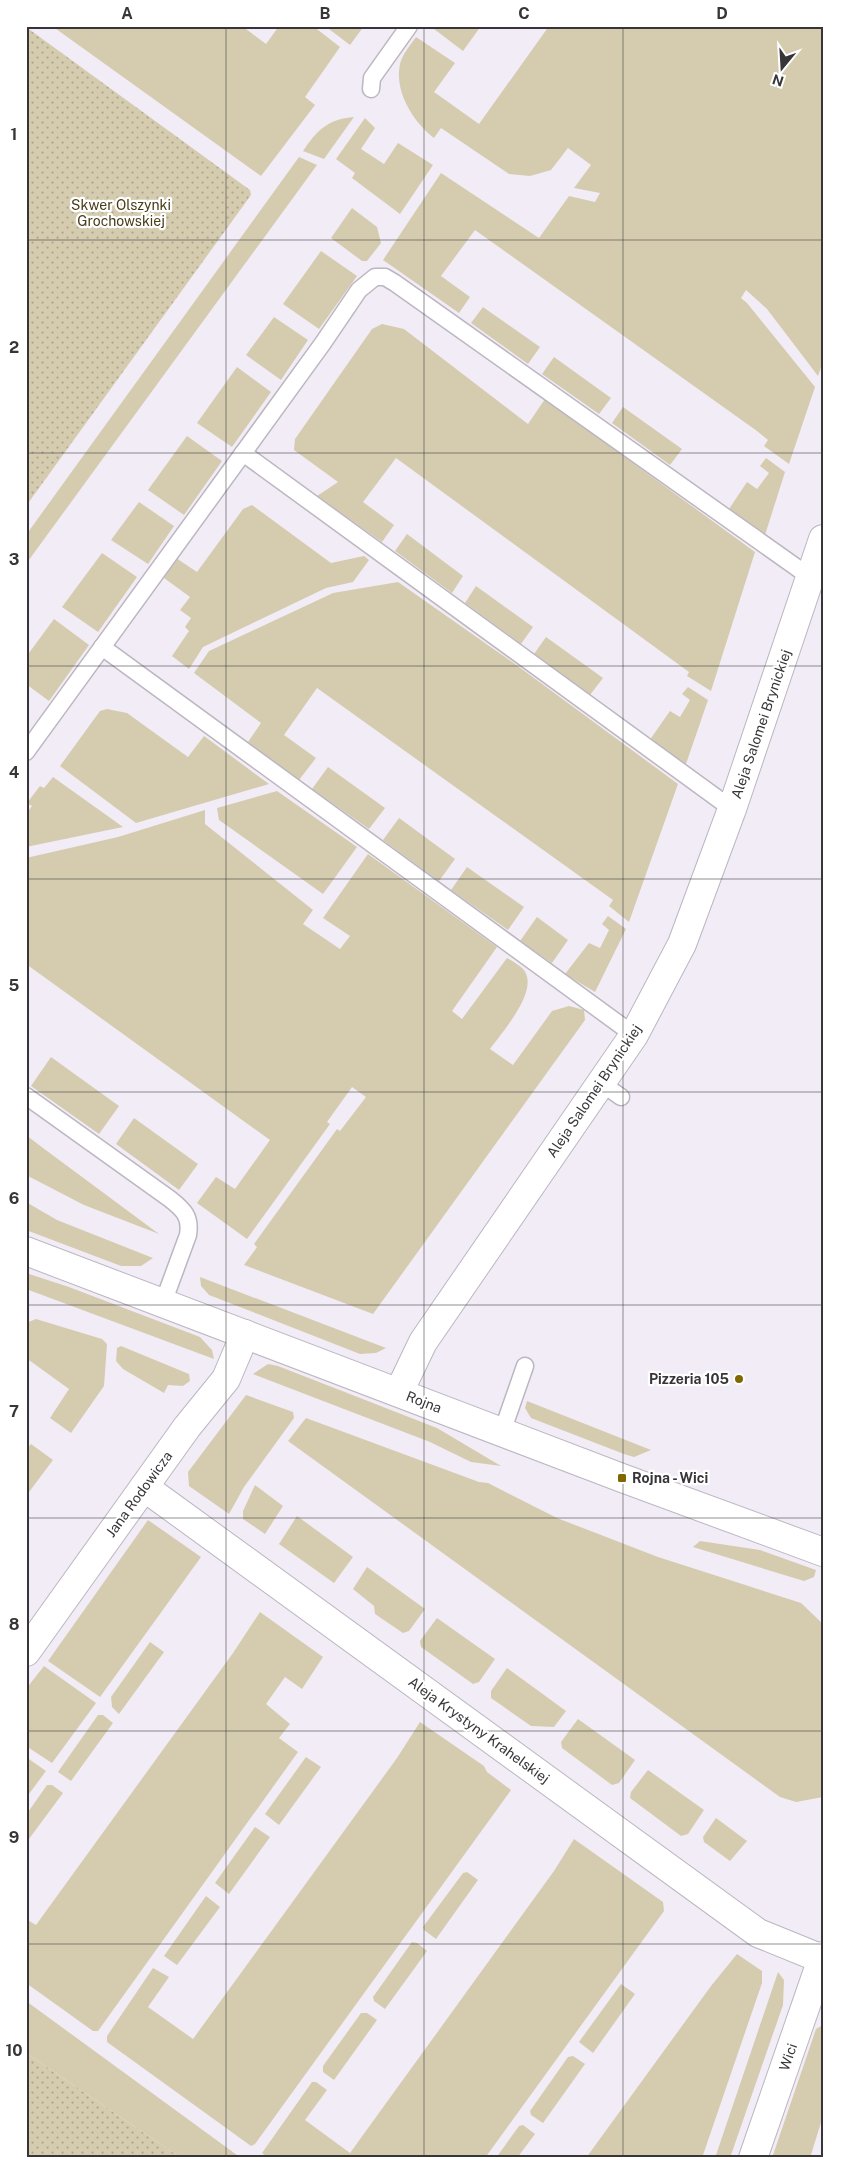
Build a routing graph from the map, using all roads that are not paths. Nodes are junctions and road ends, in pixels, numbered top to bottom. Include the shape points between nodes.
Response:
1 (409, 26) edge
2 (371, 89) dead end
3 (243, 453) junction
4 (823, 539) edge
5 (810, 578) junction
6 (102, 647) junction
7 (26, 752) edge
8 (732, 809) junction
9 (634, 1034) junction
10 (26, 1096) edge
11 (26, 1251) edge
12 (163, 1302) junction
13 (245, 1334) junction
14 (525, 1366) dead end
15 (399, 1392) junction
16 (502, 1432) junction
17 (144, 1487) junction
18 (823, 1552) edge
19 (26, 1652) edge
20 (823, 1958) edge
21 (753, 2158) edge

1 - 2 lane via 372,78
3 - 5 lane via 359,290 375,277 385,277
3 - 6 lane
3 - 8 lane
4 - 5 street, Aleja Salomei Brynickiej
5 - 8 street, Aleja Salomei Brynickiej
6 - 7 lane
6 - 9 lane
8 - 9 street, Aleja Salomei Brynickiej via 682,944
9 - 15 street, Aleja Salomei Brynickiej via 611,1090 423,1342
10 - 12 lane via 188,1215 188,1235
11 - 12 street, Rojna
12 - 13 street, Rojna
13 - 15 street, Rojna
13 - 17 street, Jana Rodowicza via 226,1379
14 - 16 lane
15 - 16 street, Rojna
16 - 18 street, Rojna
17 - 19 street, Jana Rodowicza
17 - 20 street, Aleja Krystyny Krahelskiej via 758,1933
20 - 21 street, Wici

